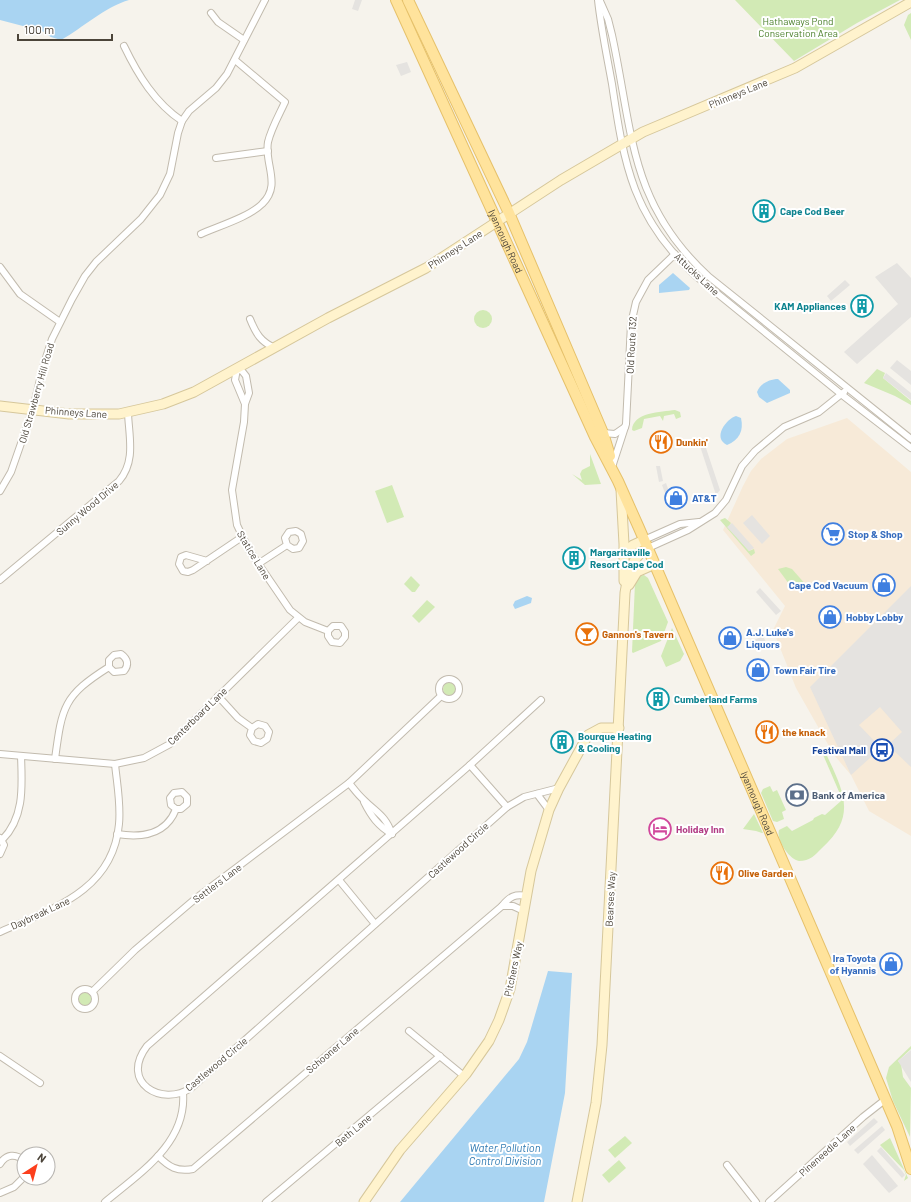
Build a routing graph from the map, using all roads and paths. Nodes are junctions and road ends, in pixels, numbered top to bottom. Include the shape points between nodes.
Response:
1 (266, 0) edge
2 (396, 0) edge
3 (408, 0) edge
4 (599, 0) edge
5 (911, 2) edge
6 (211, 12) dead end
7 (244, 40) junction
8 (124, 46) dead end
9 (235, 60) junction
10 (182, 122) junction
11 (631, 138) junction
12 (621, 144) junction
13 (268, 151) junction
14 (216, 158) dead end
15 (509, 213) junction
16 (496, 222) junction
17 (201, 234) dead end
18 (675, 254) junction
19 (0, 268) edge
20 (250, 319) dead end
21 (60, 322) junction
22 (275, 348) junction
23 (236, 369) junction
24 (847, 389) junction
25 (841, 394) junction
26 (245, 404) junction
27 (0, 406) edge
28 (33, 409) junction
29 (128, 413) junction
30 (625, 427) junction
31 (603, 433) junction
32 (911, 438) edge
33 (911, 448) edge
34 (613, 464) junction
35 (620, 484) junction
36 (0, 491) edge
37 (701, 521) junction
38 (242, 537) junction
39 (646, 544) junction
40 (286, 545) dead end
41 (624, 552) junction
42 (207, 561) dead end
43 (258, 564) junction
44 (655, 564) junction
45 (0, 580) edge
46 (625, 593) junction
47 (298, 618) junction
48 (328, 631) dead end
49 (109, 667) dead end
50 (218, 696) junction
51 (441, 696) dead end
52 (541, 700) dead end
53 (252, 728) dead end
54 (619, 728) junction
55 (0, 754) edge
56 (21, 756) junction
57 (55, 759) junction
58 (115, 764) junction
59 (470, 765) junction
60 (349, 783) junction
61 (559, 788) junction
62 (537, 794) junction
63 (507, 807) junction
64 (176, 809) dead end
65 (549, 810) junction
66 (117, 834) junction
67 (392, 834) junction
68 (1, 839) edge
69 (0, 854) edge
70 (339, 880) junction
71 (527, 896) junction
72 (502, 906) junction
73 (524, 911) junction
74 (375, 924) junction
75 (0, 932) edge
76 (92, 992) dead end
77 (409, 1031) dead end
78 (440, 1056) junction
79 (1, 1058) edge
80 (464, 1076) junction
81 (40, 1083) dead end
82 (182, 1092) junction
83 (886, 1100) junction
84 (897, 1126) junction
85 (911, 1149) edge
86 (16, 1156) edge
87 (158, 1156) junction
88 (0, 1164) edge
89 (727, 1165) dead end
90 (911, 1169) edge
91 (16, 1185) edge
92 (0, 1193) edge
93 (105, 1202) edge
94 (266, 1202) edge
95 (364, 1202) edge
96 (577, 1202) edge
97 (756, 1202) edge
98 (769, 1202) edge

1 - 7 street, Old Strawberry Hill Road
2 - 16 main road, Iyannough Road
3 - 15 main road, Iyannough Road
4 - 11 street, Attucks Lane via 612,35
4 - 12 street, Attucks Lane
5 - 11 main road, Phinneys Lane via 795,68
6 - 7 street via 218,22
7 - 9 street, Old Strawberry Hill Road
8 - 10 street via 134,67 150,90 170,113
9 - 10 street, Old Strawberry Hill Road via 222,81 195,105
9 - 13 street via 285,102 270,137
10 - 21 street, Old Strawberry Hill Road via 170,174 160,195 141,219 91,268
11 - 12 main road, Phinneys Lane
11 - 24 street, Attucks Lane via 640,174 653,205 666,227 691,259 708,276
12 - 15 main road, Phinneys Lane
12 - 18 street, Attucks Lane via 638,199
13 - 14 street
13 - 17 street via 272,182 266,200 253,210
15 - 16 main road, Phinneys Lane
15 - 31 main road, Iyannough Road
16 - 22 main road, Phinneys Lane via 426,268
16 - 35 main road, Iyannough Road via 594,437
18 - 25 street, Attucks Lane via 697,277
18 - 30 street, Old Route 132 via 648,280 636,302 631,324
19 - 21 street via 20,294
20 - 22 street via 263,343
21 - 28 street, Old Strawberry Hill Road via 46,357
22 - 23 main road, Phinneys Lane
23 - 26 street, Statice Lane via 235,380
23 - 26 street, Statice Lane via 244,373 247,379 249,393
23 - 29 main road, Phinneys Lane via 172,401
24 - 25 street, Bearses Way
24 - 32 street, Attucks Lane
25 - 33 street, Attucks Lane
25 - 37 street, Bearses Way via 819,412 784,427 755,451 742,466 724,504
26 - 38 street, Statice Lane via 232,490 234,514
27 - 28 main road, Phinneys Lane
28 - 29 main road, Phinneys Lane via 90,415
28 - 36 street, Old Strawberry Hill Road via 11,472
29 - 45 street, Sunny Wood Drive via 130,461 124,475
30 - 31 street via 615,434
30 - 34 street, Old Route 132
31 - 34 main road, Iyannough Road
34 - 35 main road, Iyannough Road
35 - 39 main road, Iyannough Road
35 - 41 main road
37 - 39 street, Bearses Way via 688,530
37 - 39 street, Bearses Way via 680,524
38 - 42 street
38 - 43 street, Statice Lane
39 - 41 main road, Bearses Way via 633,545
39 - 44 main road, Iyannough Road
39 - 46 main road, Bearses Way via 630,567
40 - 43 street
41 - 46 main road, Bearses Way
43 - 47 street, Statice Lane
44 - 46 main road via 635,574
44 - 83 main road, Iyannough Road
46 - 54 main road, Bearses Way
47 - 48 street, Statice Lane
47 - 50 street, Centerboard Lane
49 - 57 street via 82,686 67,704 61,718
50 - 53 street via 238,718
50 - 58 street, Centerboard Lane via 165,747 144,758
51 - 60 street, Settlers Lane
52 - 59 street, Castlewood Circle
54 - 61 main road, Pitchers Way via 600,728 588,735
54 - 96 main road, Bearses Way via 601,1065
55 - 56 street, Centerboard Lane
56 - 57 street, Centerboard Lane
56 - 68 street via 20,807 12,827
57 - 58 street, Centerboard Lane
58 - 66 street, Daybreak Lane via 119,808
59 - 63 street
59 - 67 street, Castlewood Circle
60 - 67 street via 364,801 371,816
60 - 76 street, Settlers Lane via 195,900 135,950
61 - 62 street, Castlewood Circle
61 - 65 main road, Pitchers Way
62 - 63 street, Castlewood Circle via 518,799
62 - 65 street
63 - 74 street, Castlewood Circle
64 - 66 street via 168,823 154,833 136,837
65 - 71 main road, Pitchers Way via 540,837
66 - 75 street, Daybreak Lane via 105,866 85,889 64,904
67 - 70 street, Castlewood Circle
68 - 69 street via 4,847
70 - 74 street
70 - 82 street, Castlewood Circle via 153,1040 142,1053 136,1069 143,1084 153,1091 165,1094
71 - 72 street, Schooner Lane via 514,896
71 - 73 main road, Pitchers Way
72 - 73 street via 513,906
72 - 87 street, Schooner Lane via 193,1169 174,1169
73 - 80 main road, Pitchers Way via 506,1002 485,1048
74 - 82 street, Castlewood Circle via 190,1088
77 - 78 street
78 - 80 street
78 - 94 street, Beth Lane
79 - 81 street
80 - 95 main road, Pitchers Way via 400,1150
82 - 87 street via 184,1104 180,1124 172,1140
83 - 84 main road, Iyannough Road
83 - 98 street, Pineneedle Lane via 863,1117
84 - 85 main road, Iyannough Road
84 - 90 main road, Iyannough Road
86 - 88 street via 6,1157
87 - 93 street
89 - 97 street
91 - 92 street

